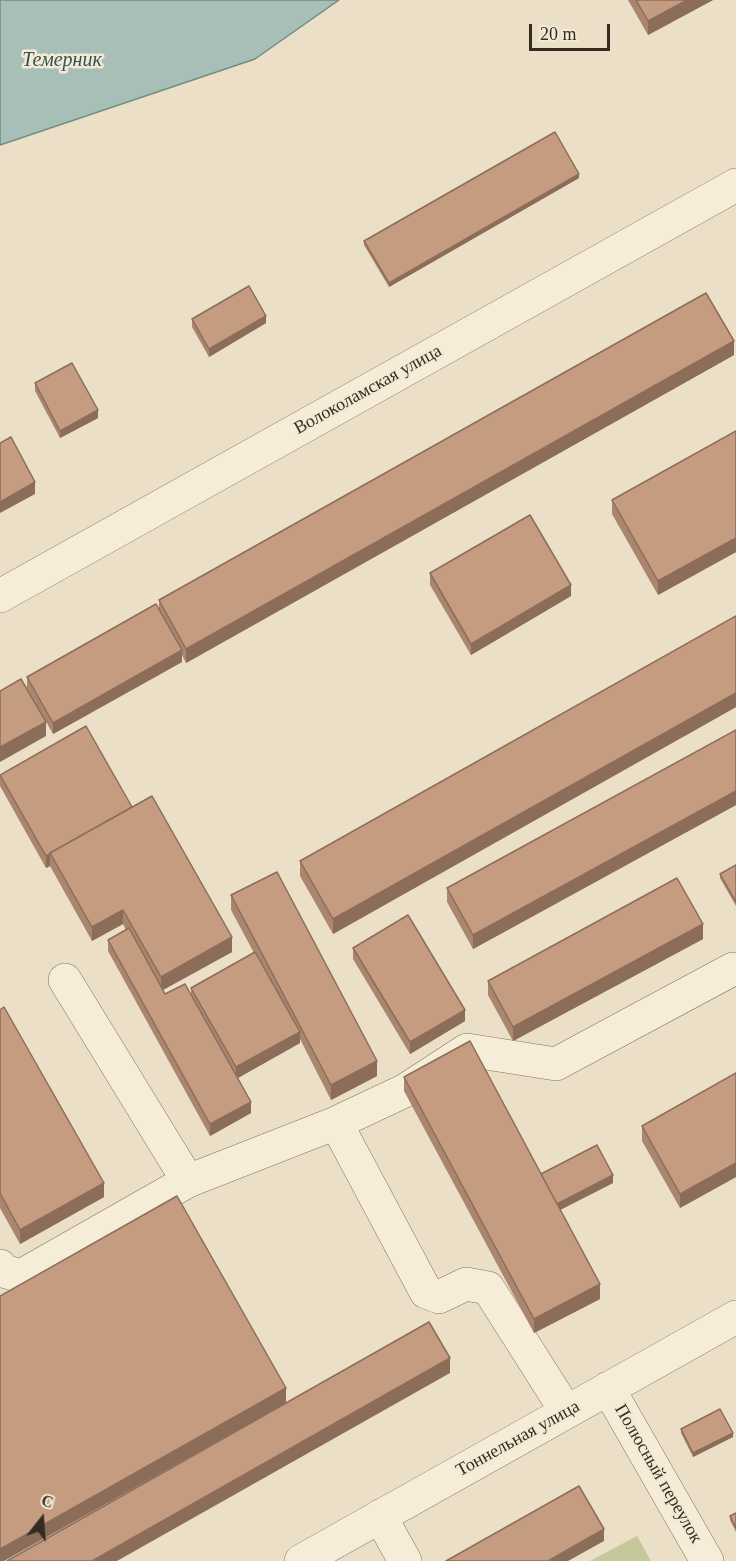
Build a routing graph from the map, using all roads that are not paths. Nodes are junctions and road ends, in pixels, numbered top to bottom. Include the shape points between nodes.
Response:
1 (736, 185) edge
2 (0, 596) edge
3 (733, 969) dead end
4 (65, 980) dead end
5 (336, 1123) junction
6 (188, 1181) junction
7 (0, 1266) edge
8 (736, 1317) edge
9 (608, 1388) junction
10 (566, 1411) junction
11 (380, 1516) junction
12 (301, 1561) edge
13 (405, 1561) edge
14 (707, 1561) edge

1 - 2 street, Волоколамская улица
3 - 5 street via 556,1064 467,1050 404,1091
4 - 6 street
5 - 6 street
5 - 10 street via 426,1292 439,1297 466,1284 488,1288
6 - 7 street via 21,1276 3,1271
8 - 9 street, Тоннельная улица
9 - 10 street, Тоннельная улица
9 - 14 street, Полюсный переулок
10 - 11 street, Тоннельная улица
11 - 12 street, Тоннельная улица
11 - 13 street

